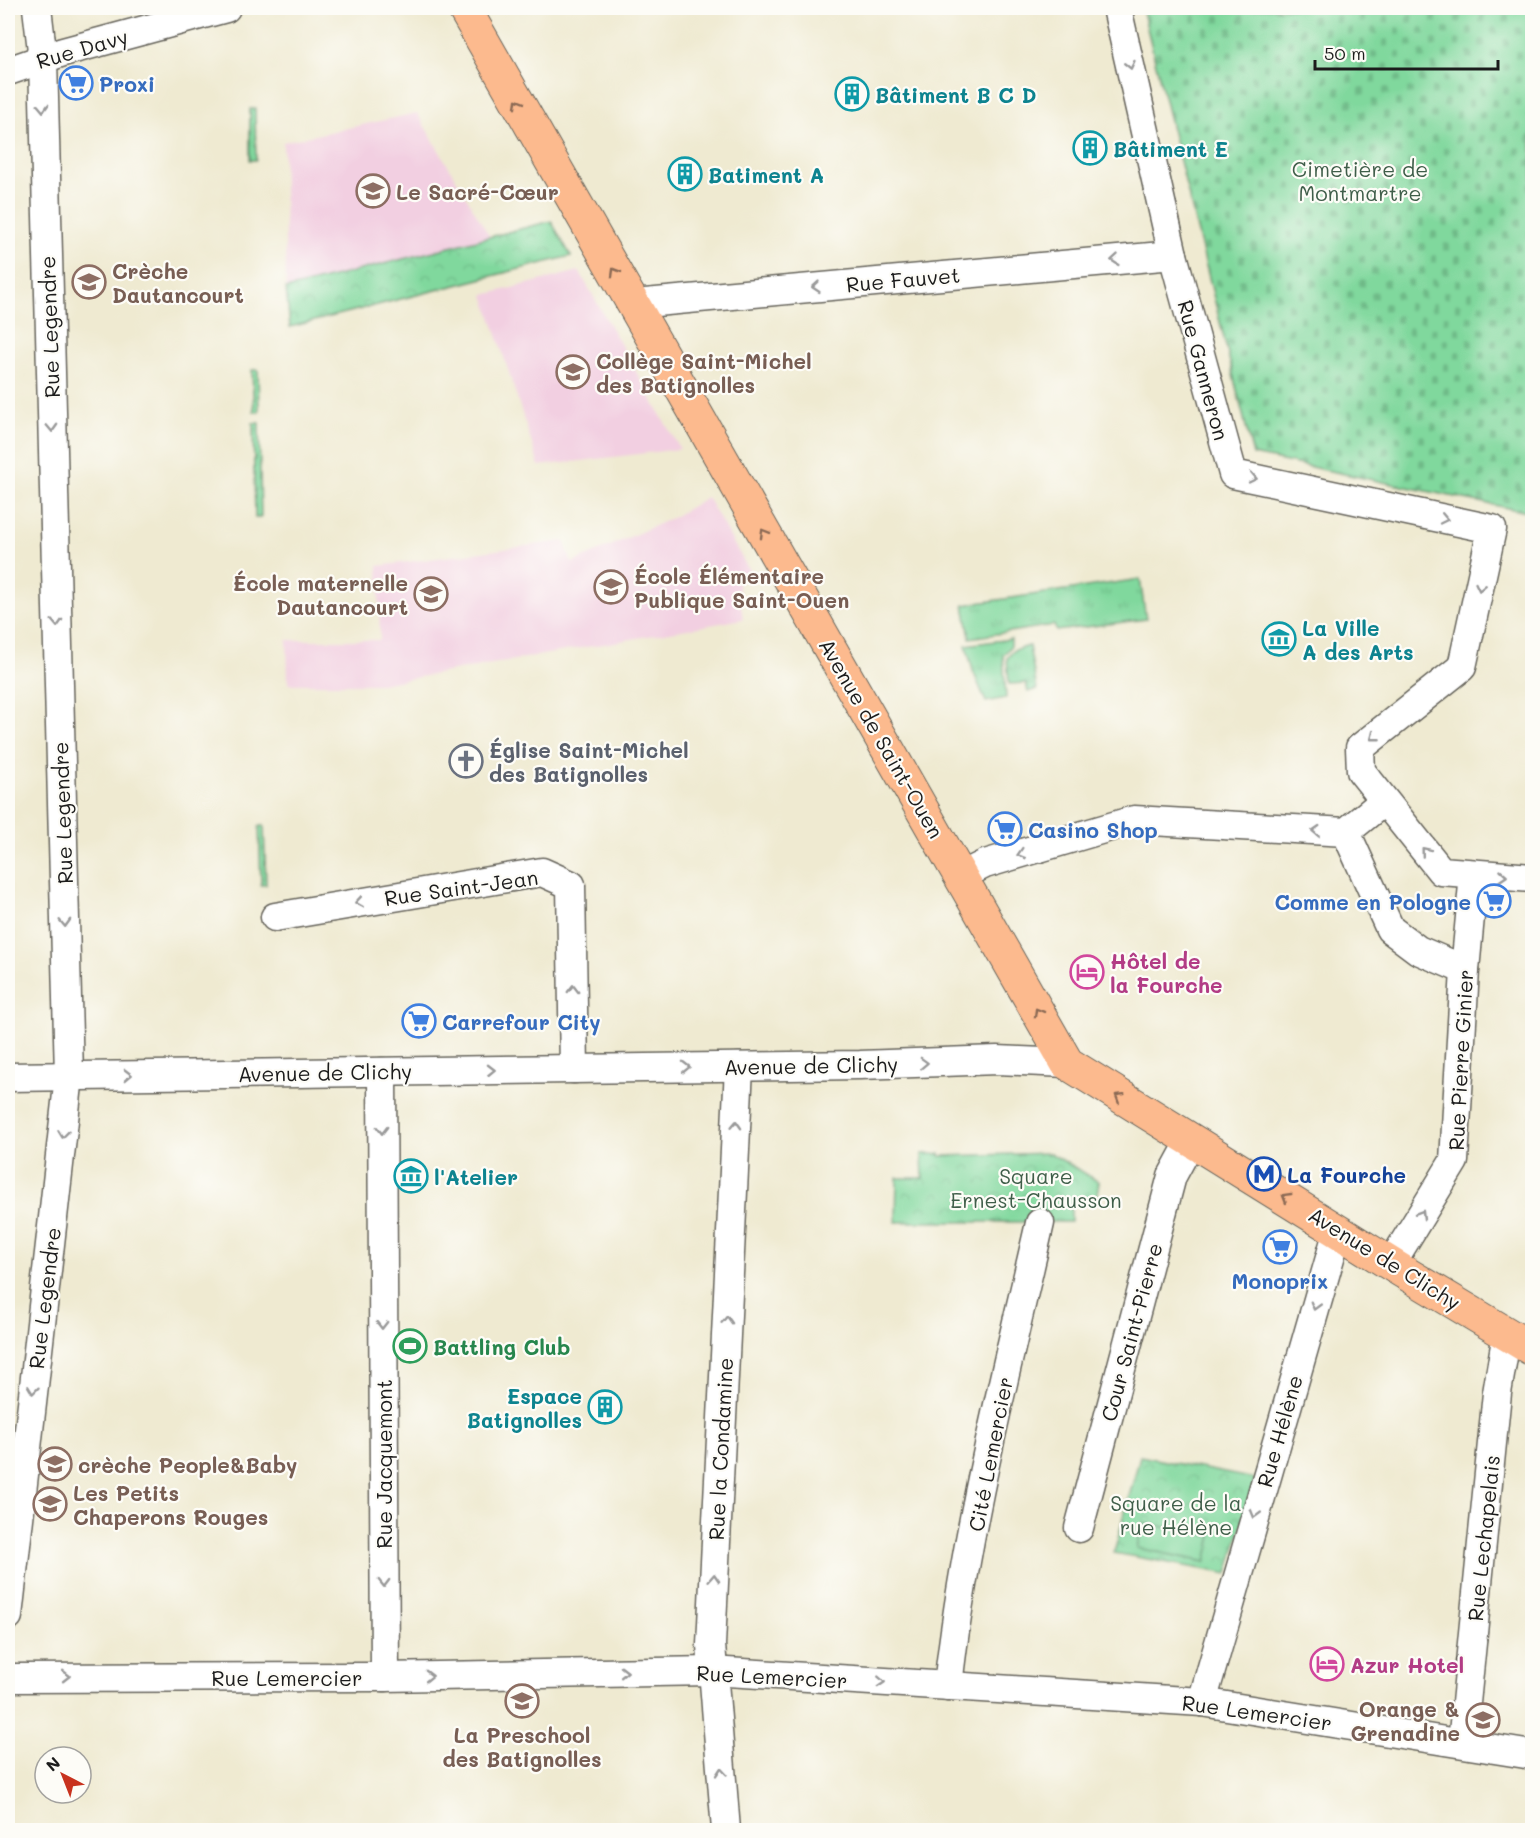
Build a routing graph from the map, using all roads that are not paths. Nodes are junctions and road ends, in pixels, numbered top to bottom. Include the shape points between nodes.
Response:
1 (37, 8) edge
2 (226, 8) edge
3 (464, 8) edge
4 (1117, 8) edge
5 (43, 58) junction
6 (8, 71) edge
7 (1173, 255) junction
8 (634, 304) junction
9 (1384, 801) junction
10 (1346, 832) junction
11 (1474, 874) junction
12 (961, 876) junction
13 (1533, 878) edge
14 (275, 917) dead end
15 (1465, 970) junction
16 (1067, 1063) junction
17 (739, 1067) junction
18 (574, 1069) junction
19 (382, 1072) junction
20 (69, 1076) junction
21 (8, 1077) edge
22 (1191, 1140) junction
23 (1040, 1223) dead end
24 (1338, 1230) junction
25 (1391, 1264) junction
26 (1520, 1341) edge
27 (1079, 1528) dead end
28 (8, 1616) edge
29 (711, 1671) junction
30 (385, 1677) junction
31 (8, 1678) edge
32 (948, 1686) junction
33 (1202, 1702) junction
34 (1462, 1743) junction
35 (1533, 1755) edge
36 (726, 1830) edge

1 - 5 street, Rue Legendre
2 - 5 street, Rue Davy
8 -> 3 main road, Avenue de Saint-Ouen
4 -> 7 street, Rue Ganneron
5 - 6 street, Rue Davy
5 -> 20 street, Rue Legendre
7 -> 8 street, Rue Fauvet
7 -> 9 street, Rue Ganneron via 1233,474 1492,529 1462,667 1360,748 1361,771
12 -> 8 main road, Avenue de Saint-Ouen
9 - 10 street
11 -> 9 street via 1441,871
10 -> 12 street via 1134,820 985,864
10 - 15 street via 1390,929 1418,950
11 -> 13 street
11 - 15 street, Rue Pierre Ginier
16 -> 12 main road, Avenue de Saint-Ouen
18 -> 14 street, Rue Saint-Jean via 571,885 542,872
25 -> 15 street, Rue Pierre Ginier via 1454,1161
17 -> 16 street, Avenue de Clichy via 997,1060
22 -> 16 main road, Avenue de Clichy
18 -> 17 street, Avenue de Clichy
29 -> 17 street, Rue la Condamine
19 -> 18 street, Avenue de Clichy
20 -> 19 street, Avenue de Clichy
19 -> 30 street, Rue Jacquemont
20 - 21 street, Avenue de Clichy
20 -> 28 street, Rue Legendre
24 -> 22 main road, Avenue de Clichy
22 - 27 street, Cour Saint-Pierre via 1172,1176
23 - 32 street, Cité Lemercier via 994,1426
24 - 25 main road, Avenue de Clichy
24 -> 33 street, Rue Hélène
25 - 26 main road, Avenue de Clichy
26 - 34 street, Rue Lechapelais via 1497,1393
30 -> 29 street, Rue Lemercier
29 -> 32 street, Rue Lemercier
36 -> 29 street, Rue la Condamine
31 -> 30 street, Rue Lemercier
32 - 33 street, Rue Lemercier
33 - 34 street, Rue Lemercier
34 - 35 street, Rue Lemercier

